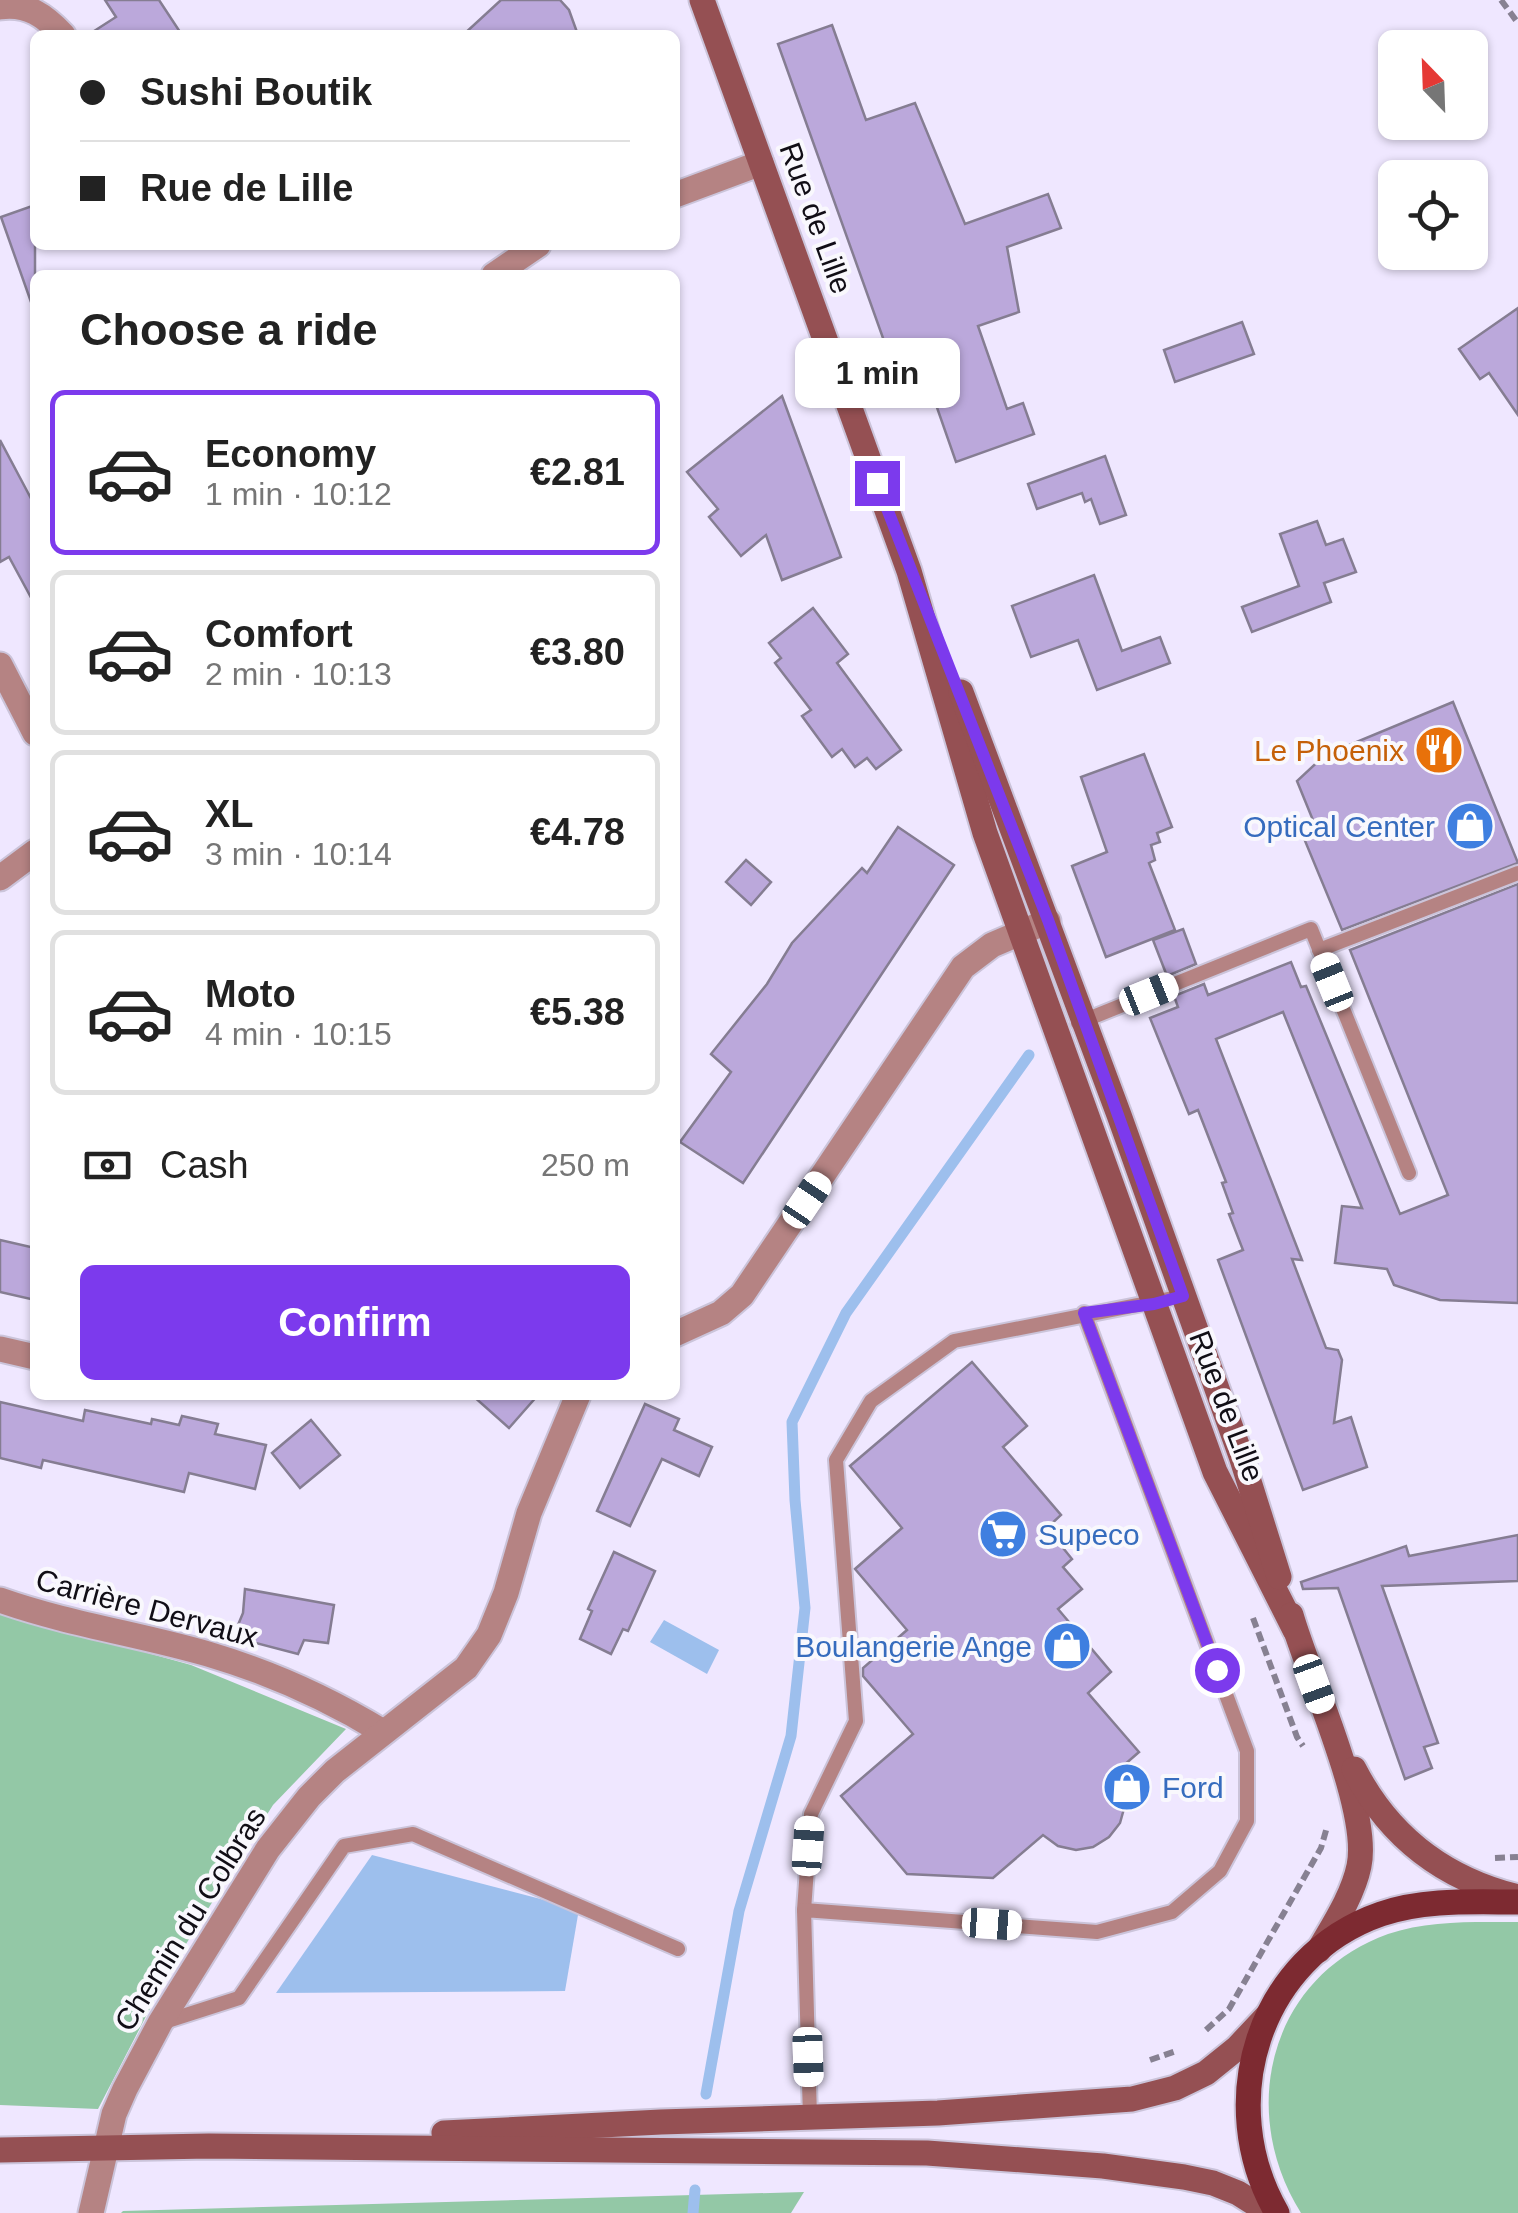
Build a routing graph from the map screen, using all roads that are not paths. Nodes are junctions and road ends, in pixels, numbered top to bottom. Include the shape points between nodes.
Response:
1 (702, 0) edge
2 (0, 7) edge
3 (58, 30) edge
4 (762, 164) junction
5 (680, 192) edge
6 (531, 250) edge
7 (501, 270) edge
8 (909, 570) junction
9 (0, 665) edge
10 (30, 723) edge
11 (30, 856) edge
12 (1518, 873) edge
13 (0, 878) edge
14 (1048, 920) junction
15 (1020, 931) junction
16 (1319, 950) junction
17 (1084, 1020) junction
18 (1058, 1032) junction
19 (1409, 1173) dead end
20 (1183, 1296) junction
21 (1154, 1304) junction
22 (1084, 1313) junction
23 (680, 1332) edge
24 (0, 1349) edge
25 (30, 1356) edge
26 (576, 1400) edge
27 (0, 1600) edge
28 (1295, 1630) junction
29 (1324, 1712) junction
30 (383, 1732) junction
31 (1518, 1900) edge
32 (804, 1910) junction
33 (678, 1950) dead end
34 (1316, 1954) junction
35 (1267, 2016) junction
36 (160, 2023) junction
37 (810, 2117) junction
38 (209, 2146) junction
39 (107, 2148) junction
40 (0, 2150) edge
41 (91, 2213) edge
42 (1274, 2213) edge

1 - 4 main road, Rue de Lille
2 - 3 street via 26,8
4 - 5 street
4 - 8 main road, Rue de Lille
6 - 7 street
8 - 14 main road, Rue de Lille
8 - 15 main road, Rue de Lille
9 - 10 street
11 - 13 street
12 - 16 lane
14 - 15 street
14 - 17 main road, Rue de Lille
15 - 18 main road, Rue de Lille
15 - 23 street via 963,967 742,1295
16 - 17 lane via 1312,928
16 - 19 lane
17 - 18 lane
17 - 20 main road, Rue de Lille
18 - 21 main road, Rue de Lille
20 - 21 lane
20 - 28 main road, Rue de Lille
21 - 22 lane
21 - 28 main road, Rue de Lille via 1223,1494
22 - 32 lane via 954,1341 870,1401 836,1460 856,1721 811,1814
22 - 32 lane via 1247,1751 1247,1820 1220,1871 1172,1912 1097,1932
24 - 25 street
26 - 30 street, Chemin du Colbras via 489,1635 466,1668
27 - 30 street, Carrière Dervaux via 231,1661
28 - 29 main road, Rue de Lille
29 - 31 main road, Rue de Lille via 1361,1783 1403,1838 1444,1870
29 - 34 main road, Rue de Lille via 1354,1806 1360,1853 1352,1887
30 - 36 street, Chemin du Colbras via 290,1819
31 - 34 main road via 1393,1911 1350,1929
32 - 37 lane
33 - 36 lane via 413,1834 344,1846 239,1998
34 - 35 main road
35 - 37 main road via 1206,2073 1144,2096
35 - 42 main road via 1252,2054 1248,2120
36 - 39 street, Chemin du Colbras via 114,2114
37 - 38 main road
38 - 39 main road
38 - 42 main road via 986,2156 1212,2183
39 - 40 main road
39 - 41 street, Chemin du Colbras

